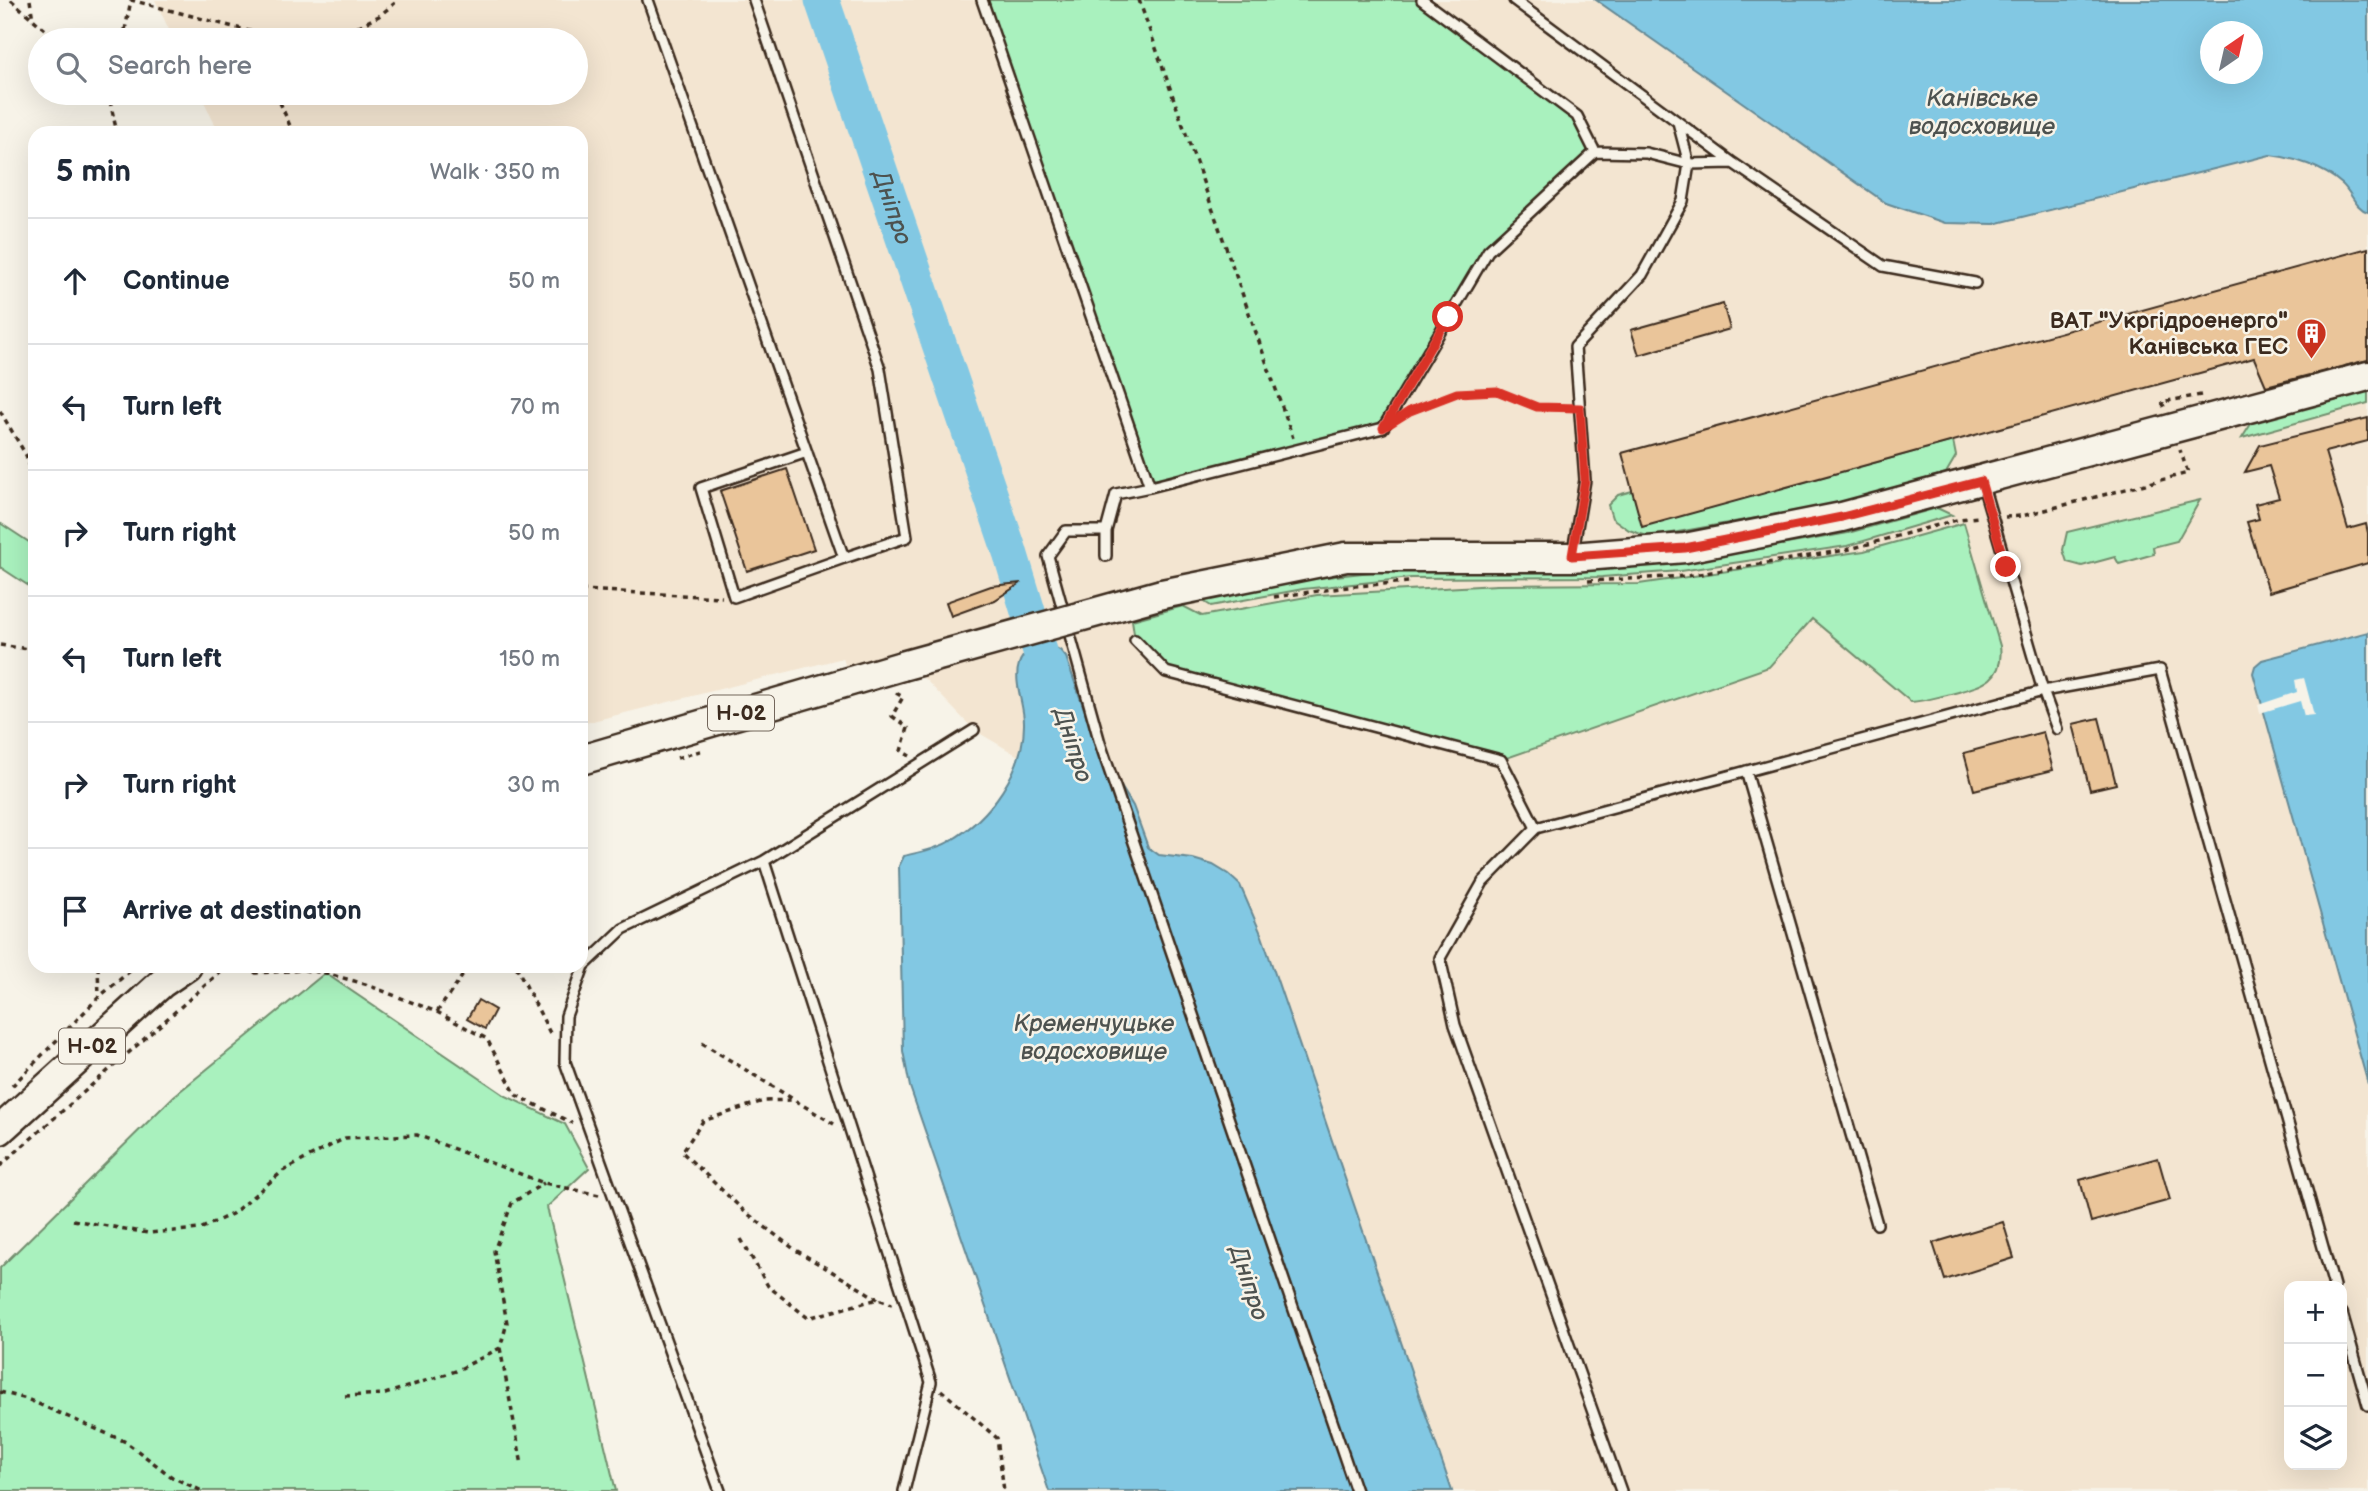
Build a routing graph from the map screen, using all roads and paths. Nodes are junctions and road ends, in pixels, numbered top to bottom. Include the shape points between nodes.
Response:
1 (11, 0) edge
2 (30, 0) edge
3 (648, 0) edge
4 (754, 0) edge
5 (982, 0) edge
6 (1139, 0) edge
7 (1422, 0) edge
8 (1514, 0) edge
9 (395, 3) dead end
10 (34, 22) junction
11 (42, 28) edge
12 (125, 28) edge
13 (241, 28) edge
14 (355, 28) edge
15 (111, 105) edge
16 (281, 105) edge
17 (1678, 122) junction
18 (115, 126) edge
19 (290, 126) edge
20 (1595, 152) junction
21 (1733, 163) junction
22 (1689, 164) junction
23 (1975, 283) dead end
24 (2368, 376) edge
25 (1580, 408) junction
26 (0, 411) edge
27 (1383, 428) junction
28 (1297, 450) junction
29 (807, 452) junction
30 (28, 462) edge
31 (1981, 481) junction
32 (1150, 487) junction
33 (1107, 531) junction
34 (1106, 556) dead end
35 (1572, 556) junction
36 (844, 558) junction
37 (588, 590) edge
38 (734, 597) junction
39 (1135, 640) dead end
40 (0, 645) edge
41 (28, 649) edge
42 (897, 678) junction
43 (2043, 691) junction
44 (2057, 729) dead end
45 (974, 730) dead end
46 (588, 758) edge
47 (921, 762) junction
48 (1746, 771) junction
49 (1536, 828) junction
50 (764, 861) junction
51 (588, 962) edge
52 (98, 973) edge
53 (128, 973) edge
54 (177, 973) edge
55 (219, 973) edge
56 (320, 973) edge
57 (465, 973) edge
58 (520, 973) edge
59 (581, 973) edge
60 (99, 997) junction
61 (437, 1012) junction
62 (702, 1043) dead end
63 (565, 1062) junction
64 (8, 1090) dead end
65 (794, 1100) junction
66 (589, 1128) junction
67 (0, 1130) edge
68 (852, 1135) junction
69 (0, 1166) edge
70 (544, 1183) junction
71 (614, 1199) junction
72 (73, 1220) dead end
73 (1877, 1224) dead end
74 (741, 1239) dead end
75 (2333, 1281) edge
76 (878, 1299) junction
77 (908, 1309) junction
78 (2347, 1331) edge
79 (500, 1348) junction
80 (931, 1382) junction
81 (0, 1392) edge
82 (345, 1396) dead end
83 (2368, 1405) edge
84 (522, 1465) dead end
85 (202, 1491) edge
86 (720, 1491) edge
87 (904, 1491) edge
88 (1004, 1491) edge
89 (1356, 1491) edge
90 (1621, 1491) edge

1 - 10 path
2 - 10 path
3 - 29 lane
4 - 36 lane via 880,369 907,537
5 - 32 lane
6 - 28 path
7 - 20 lane via 1577,116
8 - 17 lane
9 - 14 path
10 - 11 path
12 - 13 path via 131,0
15 - 18 path
16 - 19 path
17 - 21 lane
17 - 22 lane
20 - 22 lane via 1646,153
20 - 27 lane via 1488,251
21 - 22 lane
21 - 23 lane via 1883,266
22 - 25 lane via 1683,201 1642,275 1575,347
24 - 31 main road, Н-02
25 - 27 path via 1537,407 1497,391 1457,393 1410,411
25 - 35 lane via 1585,480
26 - 30 path
27 - 28 lane
28 - 32 lane
29 - 36 lane
29 - 38 lane via 701,488
31 - 35 main road, Н-02 via 1842,517 1685,548
31 - 43 lane
32 - 33 lane via 1116,494
33 - 34 lane
33 - 89 lane via 1066,531 1048,556 1100,743
35 - 42 main road, Н-02, bridge via 1346,557 1162,594
36 - 38 lane
37 - 38 path
39 - 49 lane via 1166,672 1501,760
40 - 41 path
42 - 46 main road, Н-02
42 - 47 path via 903,697 892,716 908,728 901,751
43 - 44 lane
43 - 48 lane
43 - 75 lane via 2160,670
45 - 47 lane
47 - 50 lane
48 - 49 lane
48 - 73 lane
49 - 90 lane via 1483,883 1440,958 1455,1026
50 - 51 lane via 623,929
50 - 68 lane
52 - 60 path
53 - 60 path
54 - 67 main road, Н-02
55 - 69 path
56 - 61 path via 365,984
57 - 61 path
58 - 63 path
59 - 63 lane via 566,1016
60 - 64 path
61 - 66 path via 486,1039 516,1095
62 - 65 path
63 - 66 lane
65 - 68 path
65 - 76 path via 763,1101 703,1121 682,1152 744,1211 794,1249
66 - 71 lane
68 - 77 lane
70 - 71 path
70 - 72 path via 417,1135 345,1138 283,1171 232,1214 200,1229 148,1233
70 - 79 path via 512,1203 494,1251 507,1323
71 - 86 lane
74 - 76 path via 768,1286 808,1318
76 - 77 path
77 - 80 lane
78 - 83 lane
79 - 82 path via 456,1371 385,1394
79 - 84 path
80 - 87 lane
80 - 88 path via 997,1438
81 - 85 path via 126,1442 172,1477

